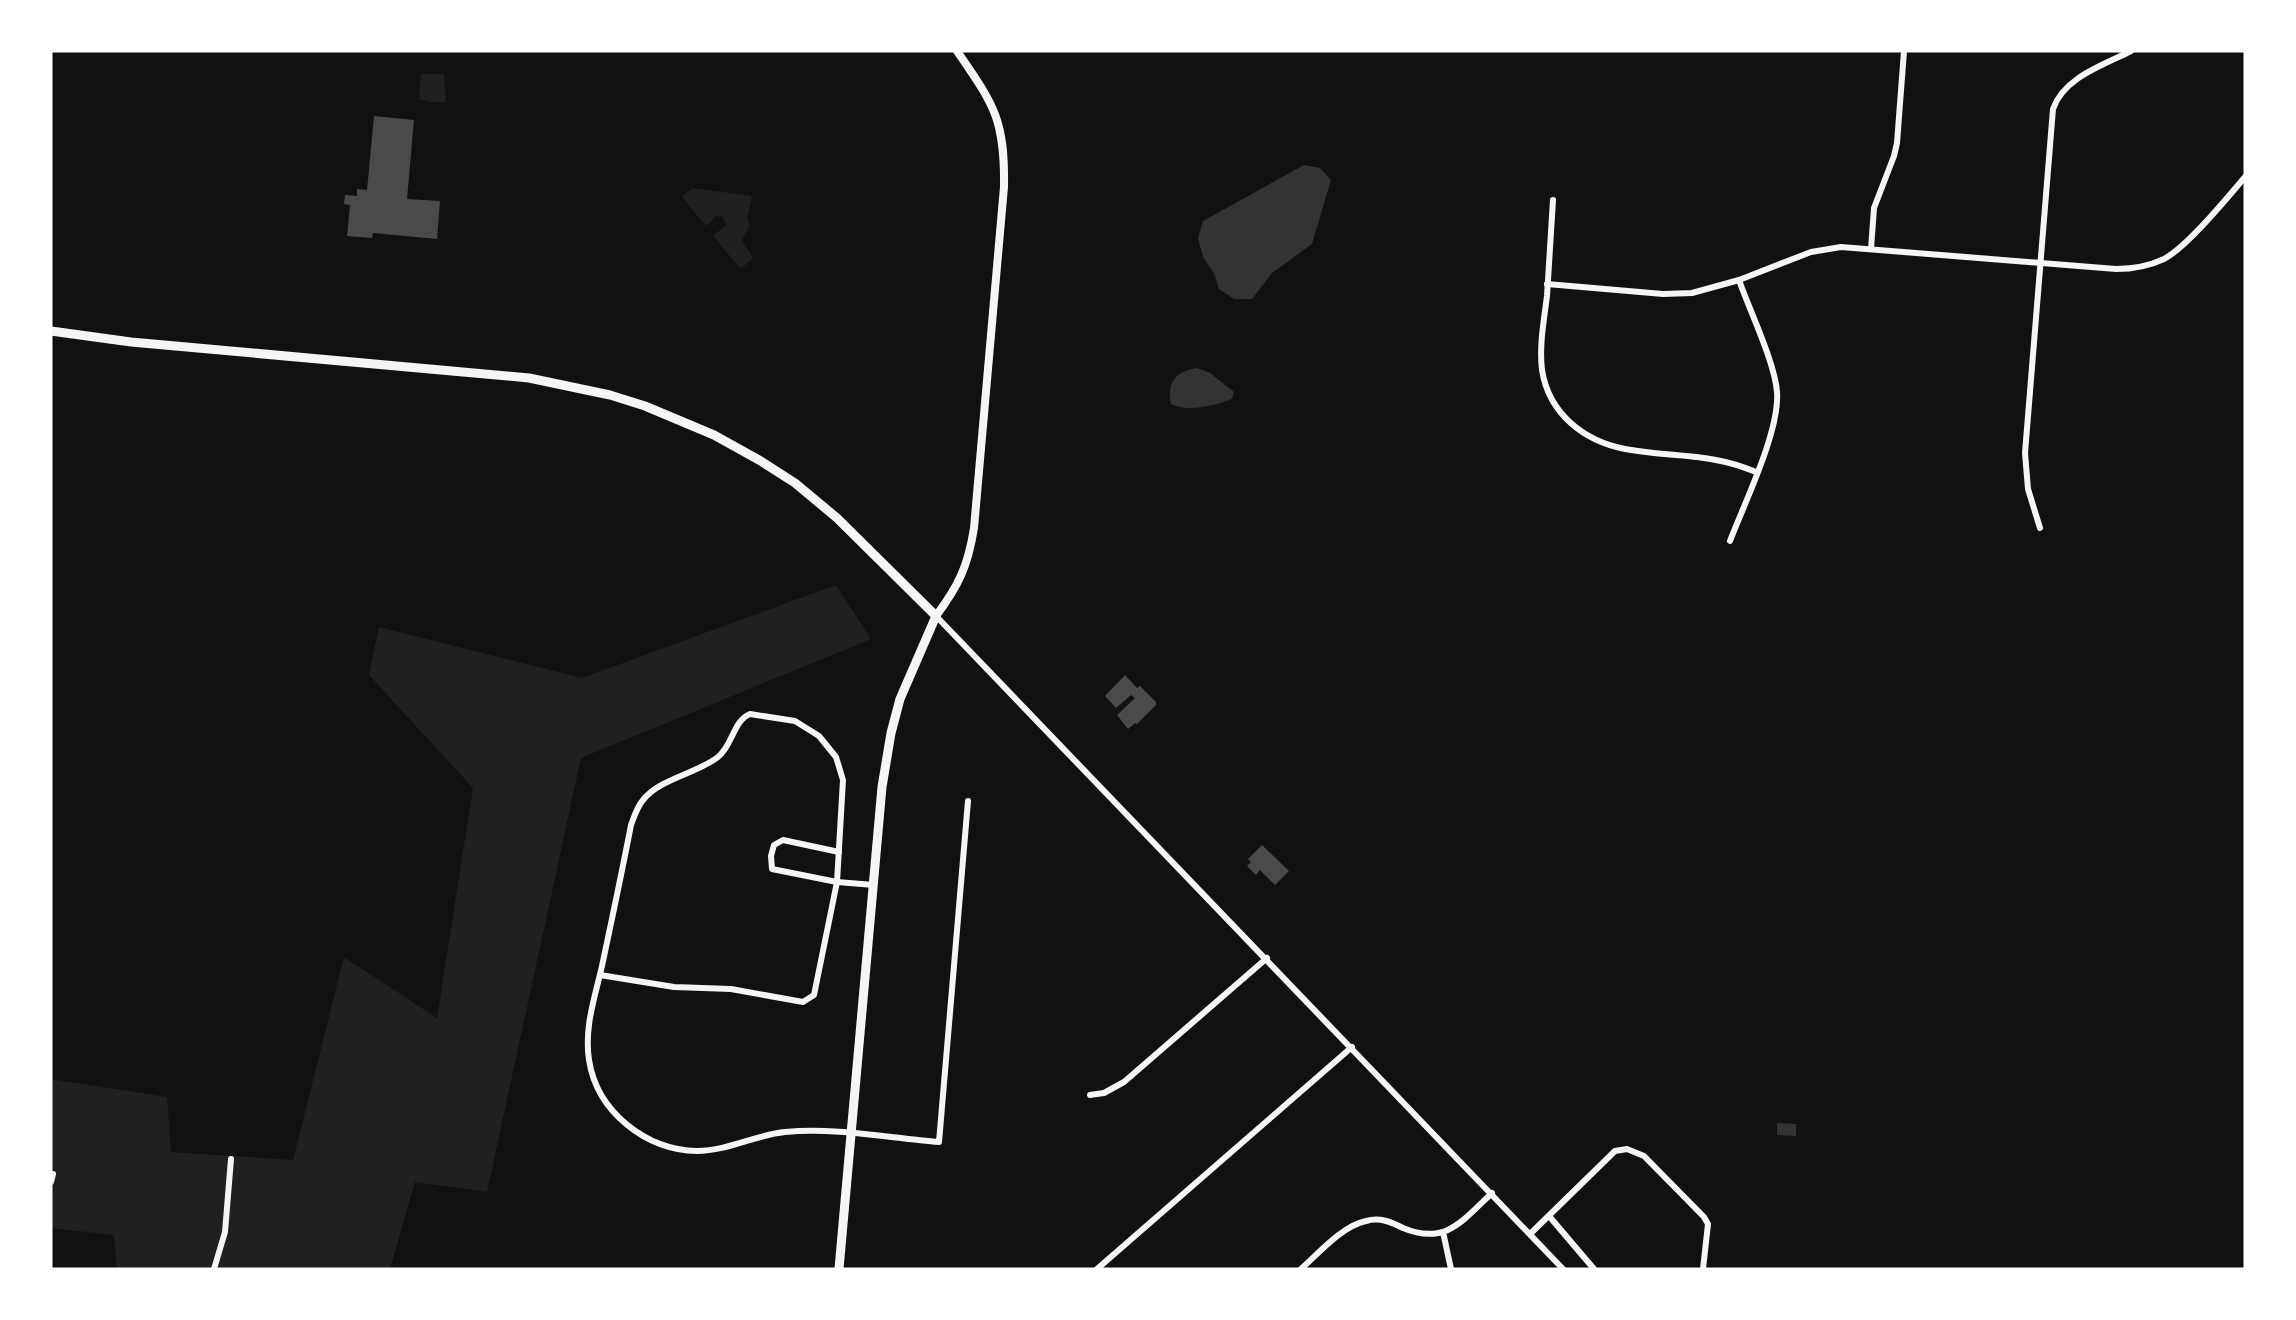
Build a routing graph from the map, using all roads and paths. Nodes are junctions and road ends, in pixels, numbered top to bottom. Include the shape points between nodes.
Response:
1 (957, 51) edge
2 (1904, 51) edge
3 (2131, 51) edge
4 (2245, 177) edge
5 (1553, 200) dead end
6 (1871, 249) junction
7 (2040, 263) junction
8 (1738, 280) junction
9 (1548, 284) junction
10 (51, 331) edge
11 (1756, 472) junction
12 (2039, 528) dead end
13 (1730, 541) dead end
14 (936, 616) junction
15 (968, 801) dead end
16 (839, 852) junction
17 (837, 882) junction
18 (874, 886) junction
19 (1267, 958) junction
20 (600, 975) junction
21 (1352, 1047) junction
22 (1090, 1095) dead end
23 (852, 1134) junction
24 (231, 1159) dead end
25 (53, 1174) dead end
26 (51, 1182) edge
27 (1492, 1193) junction
28 (1549, 1216) junction
29 (1443, 1232) junction
30 (1530, 1234) junction
31 (214, 1269) edge
32 (839, 1269) edge
33 (1097, 1269) edge
34 (1301, 1269) edge
35 (1451, 1269) edge
36 (1563, 1269) edge
37 (1594, 1269) edge
38 (1703, 1269) edge

1 - 14 street via 984,89 999,122 1004,187 974,528 965,571
2 - 6 street via 1897,143 1874,208
3 - 7 street via 2068,85 2055,103
4 - 7 street via 2183,244 2151,264 2116,269
5 - 9 street
6 - 7 street
6 - 8 street via 1826,248
7 - 12 street via 2025,453 2028,489
8 - 9 street via 1685,294
8 - 11 street via 1777,393 1774,422
9 - 11 street via 1542,370 1551,398 1574,427 1607,445 1710,457
10 - 14 main road via 529,378 645,406 714,435 795,483
11 - 13 street
14 - 18 main road via 900,699 891,733
14 - 19 street
15 - 23 street via 939,1142
16 - 17 street
16 - 17 street via 783,840 774,845 771,856 772,869
16 - 20 street via 843,780 836,757 819,736 795,721 744,716 717,758 642,801 631,825
17 - 18 street
17 - 20 street via 814,995 803,1003 731,989 674,987
18 - 23 main road
19 - 21 street
19 - 22 street via 1124,1082
20 - 23 street via 588,1028 592,1072 608,1104 649,1140 676,1150 717,1150 777,1133
21 - 27 street
21 - 33 street
23 - 32 main road
24 - 31 street via 225,1232
25 - 26 street
27 - 29 street via 1459,1224
27 - 30 street
28 - 30 street
28 - 37 street
28 - 38 street via 1615,1151 1627,1149 1644,1156 1704,1217
29 - 34 street via 1422,1234 1387,1221 1366,1221 1347,1230
29 - 35 street
30 - 36 street

